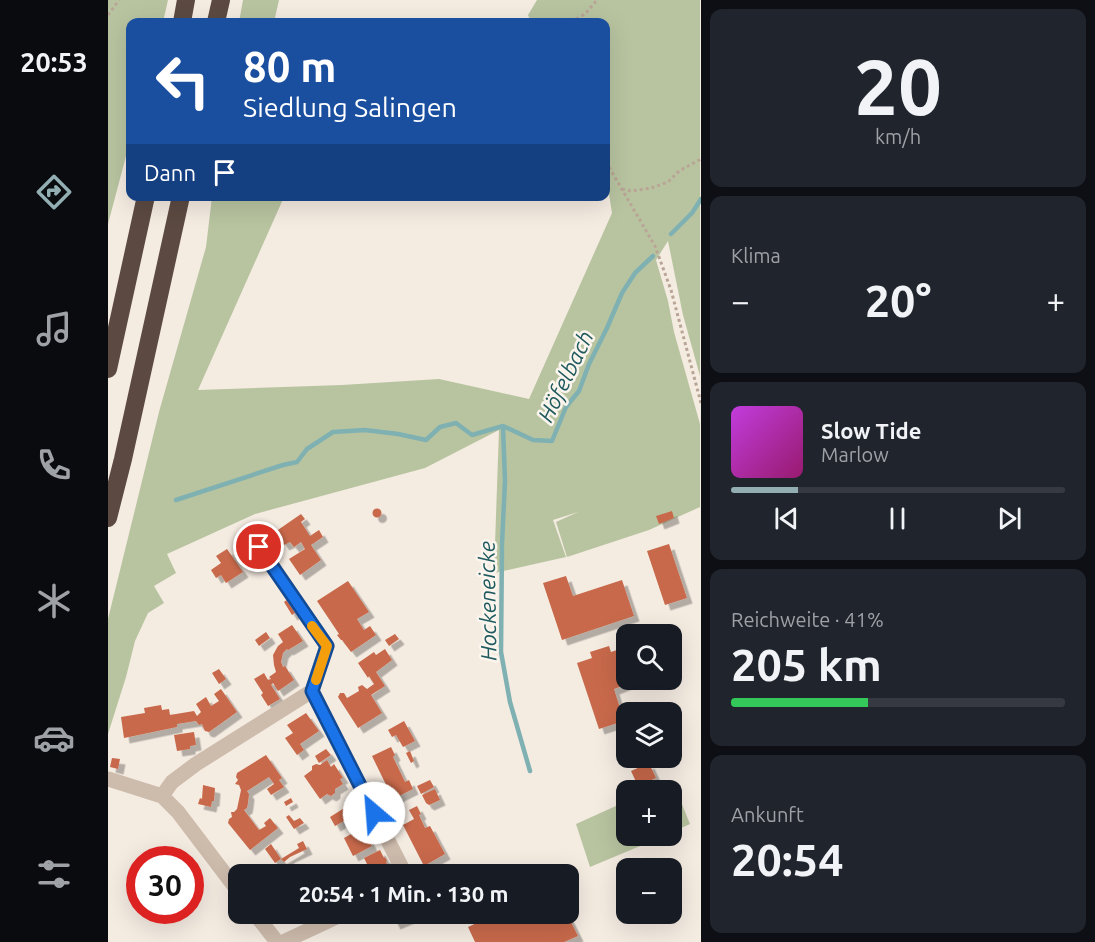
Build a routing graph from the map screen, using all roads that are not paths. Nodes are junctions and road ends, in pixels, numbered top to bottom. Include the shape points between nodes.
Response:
1 (186, 0) edge
2 (221, 0) edge
3 (183, 18) edge
4 (217, 18) edge
5 (145, 201) edge
6 (180, 201) edge
7 (123, 299) junction
8 (108, 331) edge
9 (108, 369) edge
10 (108, 518) edge
11 (259, 547) dead end
12 (312, 691) junction
13 (108, 779) edge
14 (162, 796) junction
15 (400, 864) edge
16 (228, 878) edge
17 (263, 924) edge
18 (321, 924) edge
19 (277, 942) edge
20 (283, 942) edge

1 - 3 highway
2 - 4 highway
5 - 7 highway
6 - 10 highway
7 - 8 street
7 - 9 highway
11 - 12 street via 327,646
12 - 14 street via 196,764 172,782
12 - 15 street
13 - 14 street
14 - 16 street
17 - 19 street
18 - 20 street

